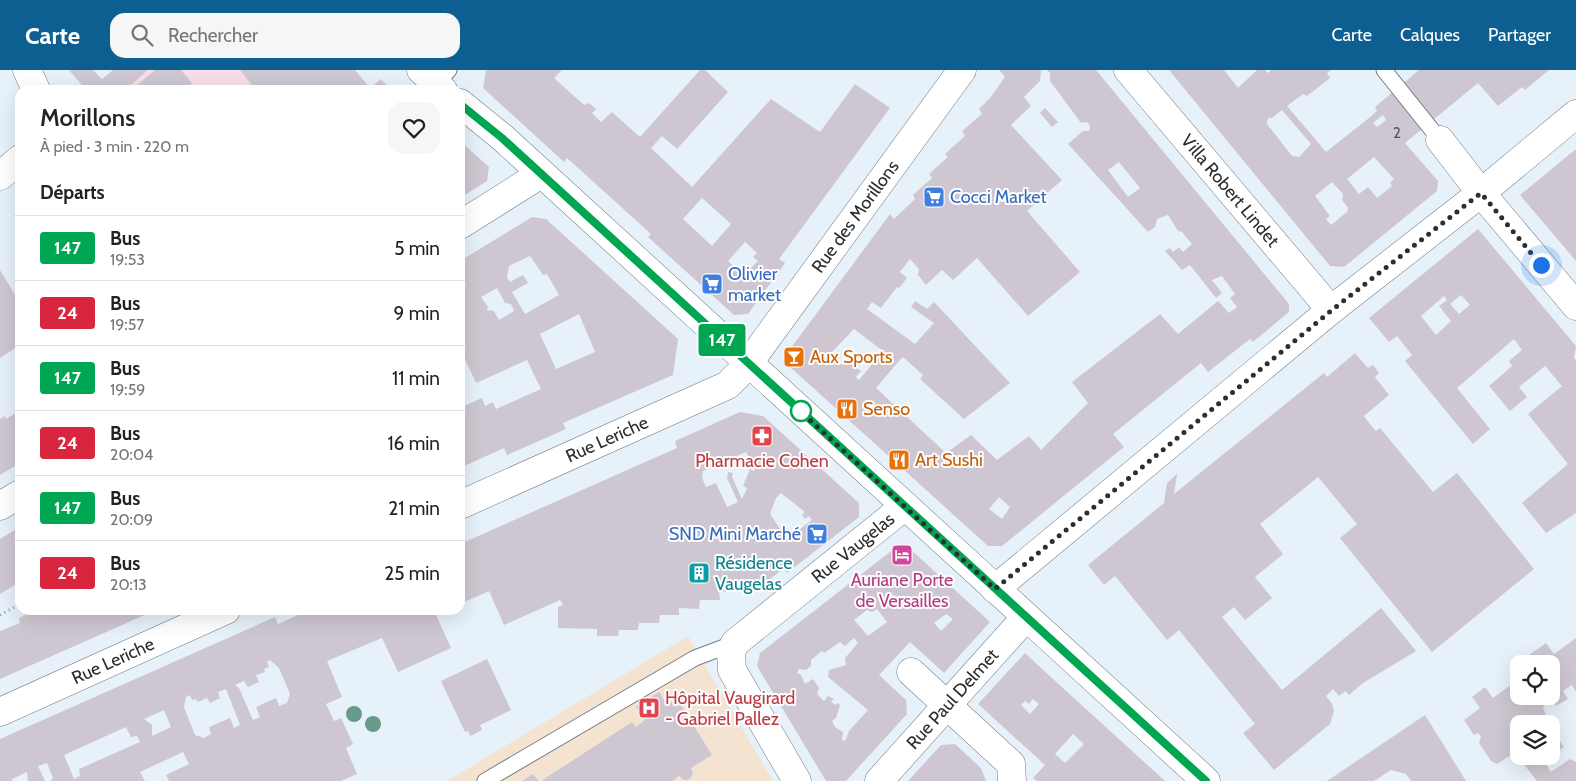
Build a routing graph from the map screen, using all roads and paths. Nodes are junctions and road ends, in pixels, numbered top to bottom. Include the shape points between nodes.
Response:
1 (27, 70) edge
2 (962, 70) edge
3 (1128, 70) edge
4 (1384, 70) edge
5 (34, 85) edge
6 (465, 108) edge
7 (1576, 114) edge
8 (1440, 140) joint
9 (15, 163) edge
10 (540, 174) junction
11 (0, 176) edge
12 (1481, 193) junction
13 (465, 222) edge
14 (1576, 306) edge
15 (1332, 310) junction
16 (748, 364) junction
17 (15, 497) edge
18 (465, 503) edge
19 (0, 506) edge
20 (905, 506) junction
21 (995, 589) junction
22 (15, 607) edge
23 (0, 615) edge
24 (215, 615) edge
25 (1026, 618) junction
26 (735, 643) junction
27 (911, 672) dead end
28 (947, 706) junction
29 (0, 712) edge
30 (485, 781) edge
31 (797, 781) edge
32 (879, 781) edge
33 (1012, 781) edge
34 (1206, 781) edge

1 - 5 street
2 - 16 street, Rue des Morillons
3 - 15 street, Villa Robert Lindet
4 - 8 lane
6 - 10 street
7 - 12 street
8 - 12 street
9 - 11 street
10 - 13 street
10 - 16 street
12 - 14 street
12 - 15 street
15 - 21 street
16 - 18 street, Rue Leriche via 728,384
16 - 20 street
17 - 19 street
20 - 21 street
20 - 26 street, Rue Vaugelas
21 - 25 street
22 - 23 path
24 - 29 street, Rue Leriche
25 - 28 street, Rue Paul Delmet
25 - 34 street
26 - 30 lane via 695,658
26 - 31 street via 731,652 732,670
27 - 28 street
28 - 32 street, Rue Paul Delmet
28 - 33 street via 1011,764

